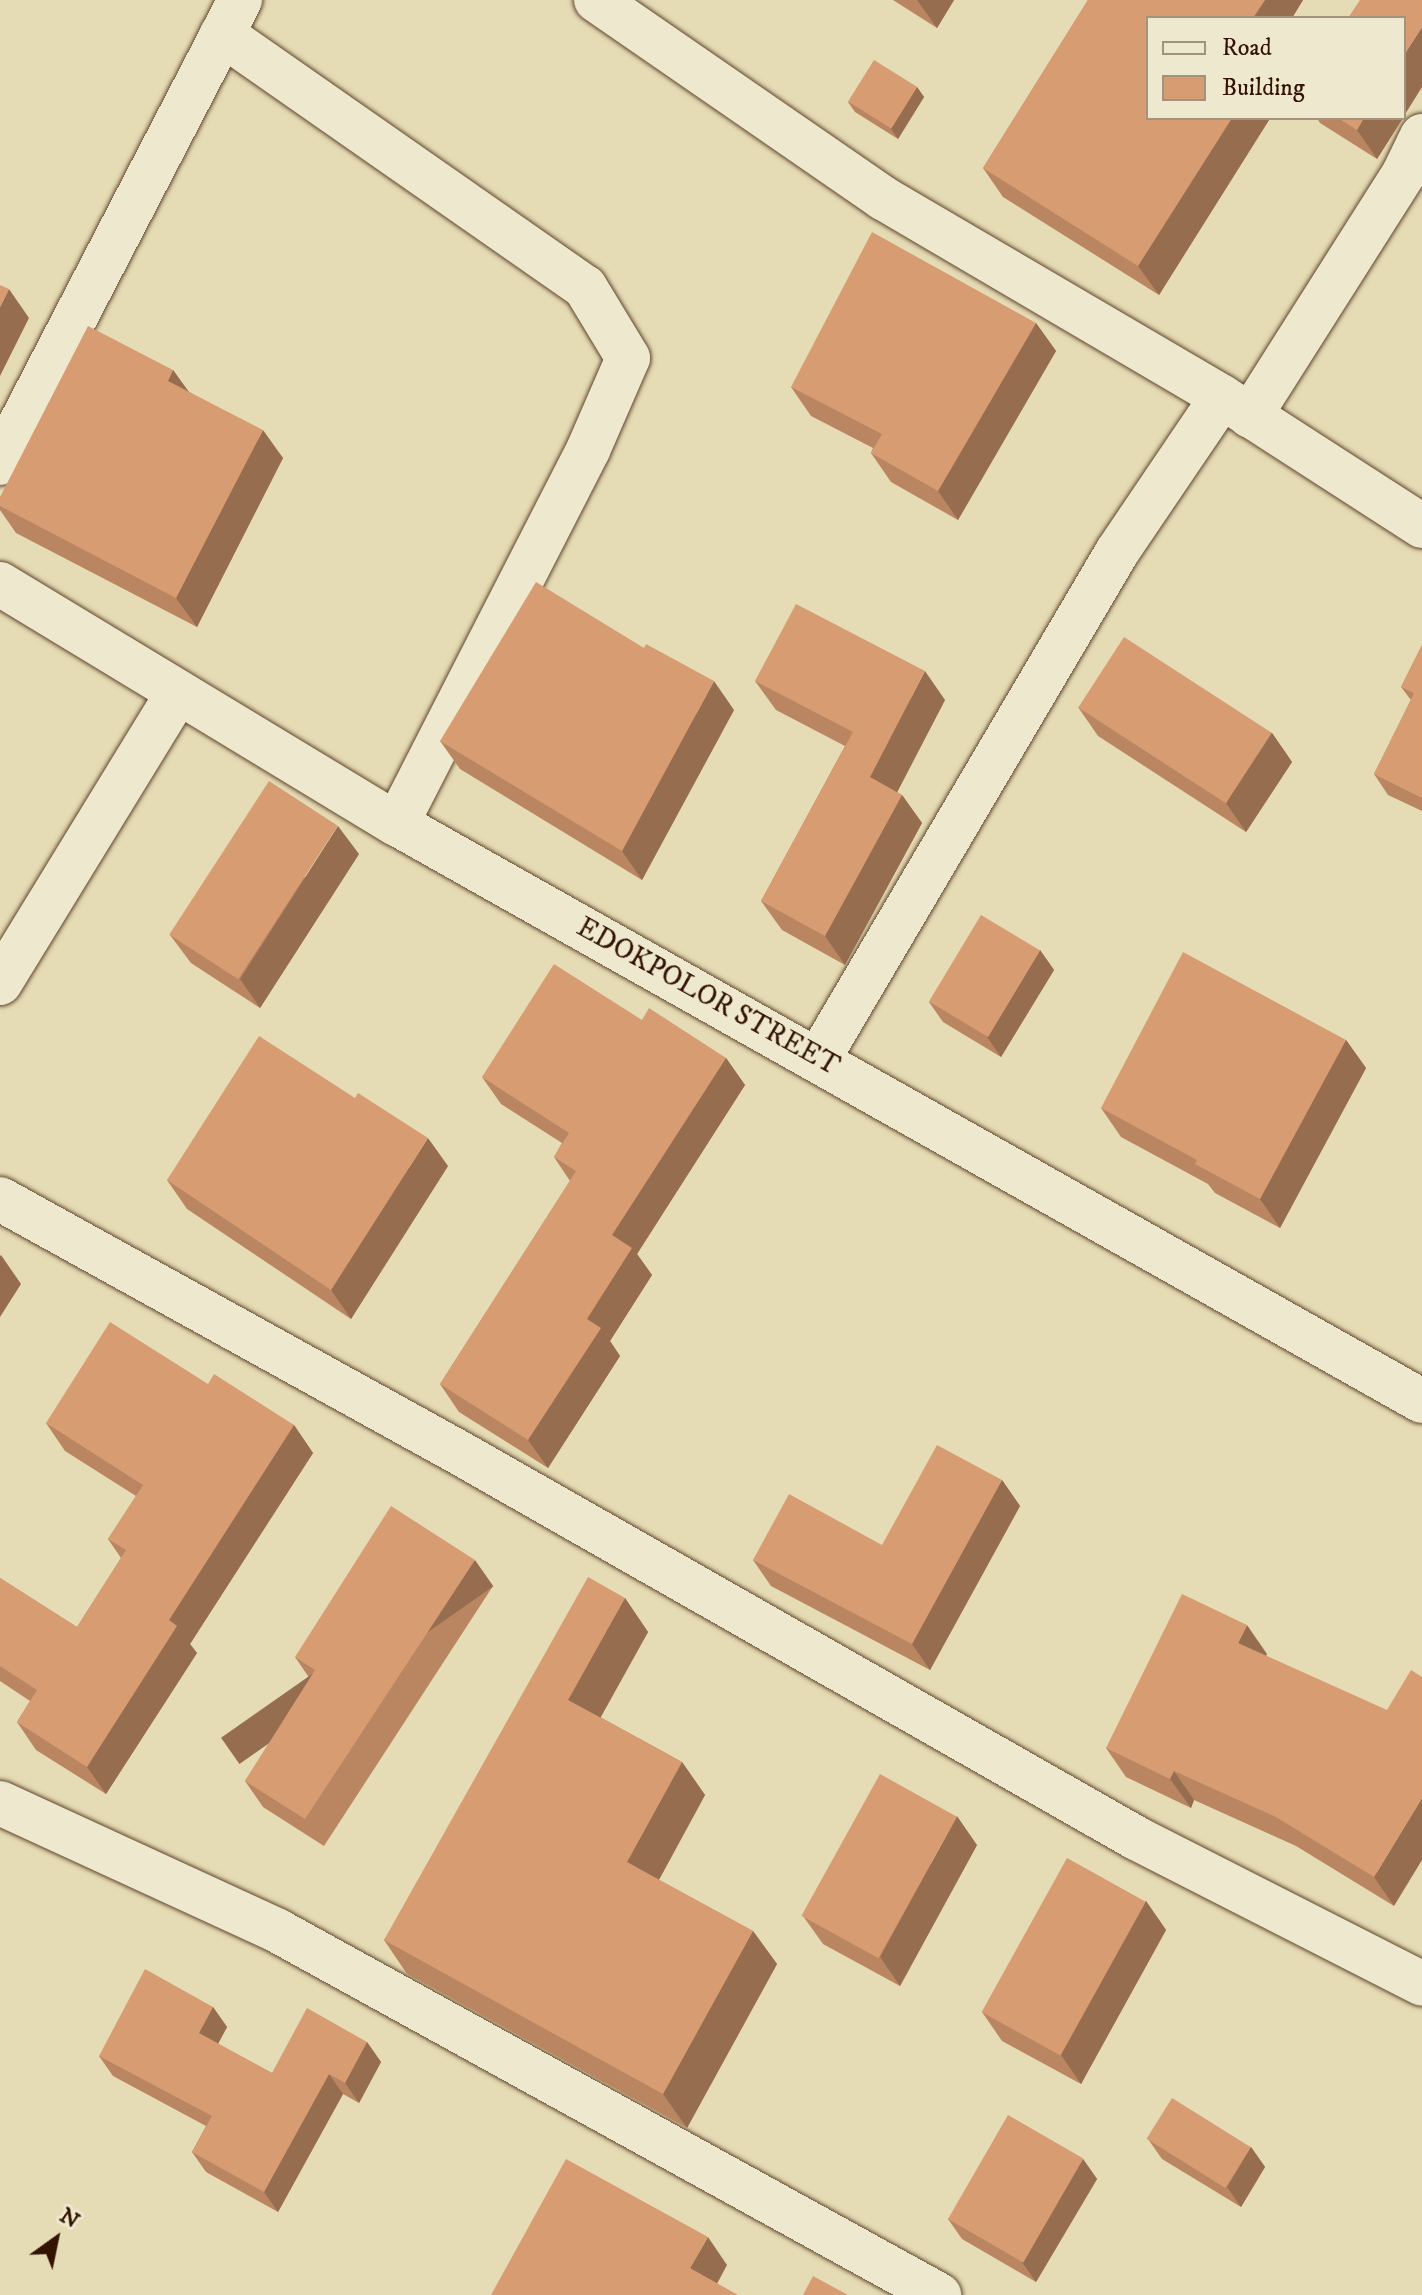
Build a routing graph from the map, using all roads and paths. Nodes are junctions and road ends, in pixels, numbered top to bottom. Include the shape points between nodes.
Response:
1 (596, 0) edge
2 (231, 17) edge
3 (1422, 136) edge
4 (1236, 407) junction
5 (0, 463) edge
6 (1422, 526) edge
7 (0, 584) edge
8 (178, 692) junction
9 (397, 824) junction
10 (0, 983) edge
11 (819, 1058) junction
12 (0, 1199) edge
13 (1422, 1401) edge
14 (0, 1803) edge
15 (1422, 1984) edge
16 (939, 2295) edge

1 - 4 street via 883,198
2 - 5 street
2 - 9 street via 585,287 628,358 588,450
3 - 4 street via 1404,173
4 - 6 street
4 - 11 street via 1117,552
7 - 8 street, EDOKPOLOR STREET
8 - 9 street, EDOKPOLOR STREET
8 - 10 street
9 - 11 street, EDOKPOLOR STREET
11 - 13 street, EDOKPOLOR STREET
12 - 15 street via 458,1452 1136,1838
14 - 16 street via 278,1931

